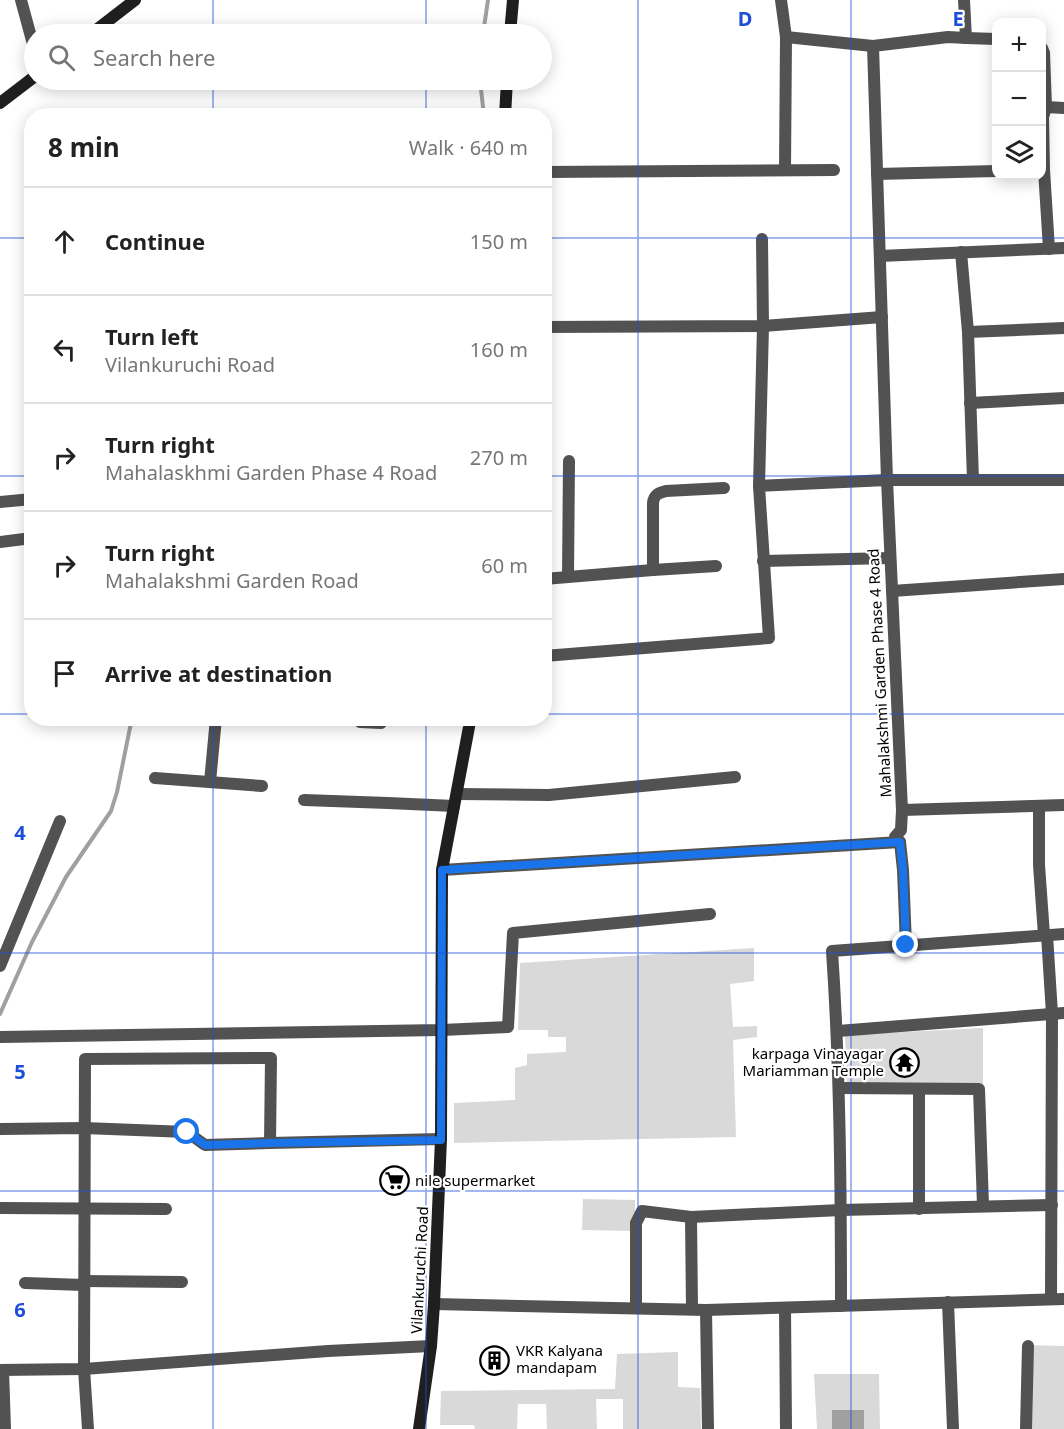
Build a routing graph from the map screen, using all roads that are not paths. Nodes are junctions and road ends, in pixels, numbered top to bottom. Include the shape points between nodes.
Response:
1 (21, 0) edge
2 (135, 0) edge
3 (513, 0) edge
4 (781, 0) edge
5 (964, 0) edge
6 (28, 24) edge
7 (104, 24) edge
8 (511, 24) edge
9 (786, 37) junction
10 (966, 38) junction
11 (992, 39) edge
12 (873, 46) junction
13 (24, 85) edge
14 (506, 90) edge
15 (0, 103) edge
16 (1046, 107) edge
17 (505, 108) edge
18 (1064, 108) edge
19 (785, 170) junction
20 (834, 170) dead end
21 (992, 171) edge
22 (552, 172) edge
23 (877, 174) junction
24 (1044, 180) edge
25 (762, 239) dead end
26 (1064, 248) edge
27 (1049, 249) junction
28 (961, 252) junction
29 (880, 256) junction
30 (882, 317) junction
31 (763, 326) junction
32 (552, 327) edge
33 (1064, 328) edge
34 (968, 332) junction
35 (1064, 398) edge
36 (970, 403) junction
37 (569, 461) dead end
38 (887, 480) junction
39 (973, 480) junction
40 (1064, 480) edge
41 (759, 486) junction
42 (724, 488) dead end
43 (24, 500) edge
44 (0, 502) edge
45 (24, 539) edge
46 (0, 542) edge
47 (890, 558) junction
48 (763, 561) junction
49 (716, 566) dead end
50 (653, 570) junction
51 (567, 577) junction
52 (552, 578) edge
53 (1064, 579) edge
54 (892, 591) junction
55 (552, 655) edge
56 (215, 726) edge
57 (470, 726) edge
58 (735, 777) dead end
59 (155, 778) dead end
60 (210, 782) junction
61 (262, 786) dead end
62 (456, 800) junction
63 (304, 801) dead end
64 (1064, 805) edge
65 (1039, 806) junction
66 (902, 810) junction
67 (60, 821) dead end
68 (900, 842) junction
69 (442, 870) junction
70 (710, 914) dead end
71 (1064, 934) edge
72 (1046, 935) junction
73 (906, 945) junction
74 (0, 966) edge
75 (1058, 1013) edge
76 (441, 1030) junction
77 (838, 1031) junction
78 (0, 1037) edge
79 (839, 1088) junction
80 (919, 1089) junction
81 (84, 1128) junction
82 (2, 1129) edge
83 (441, 1140) junction
84 (270, 1143) junction
85 (1052, 1205) junction
86 (983, 1206) junction
87 (0, 1208) edge
88 (84, 1209) junction
89 (166, 1209) dead end
90 (919, 1209) junction
91 (841, 1210) junction
92 (691, 1217) junction
93 (182, 1282) dead end
94 (26, 1283) dead end
95 (84, 1283) junction
96 (1058, 1299) edge
97 (948, 1302) junction
98 (434, 1304) junction
99 (841, 1306) junction
100 (636, 1308) junction
101 (785, 1308) junction
102 (692, 1309) junction
103 (706, 1310) junction
104 (431, 1346) junction
105 (1028, 1346) dead end
106 (84, 1369) junction
107 (1, 1370) edge
108 (5, 1429) edge
109 (88, 1429) edge
110 (419, 1429) edge
111 (708, 1429) edge
112 (786, 1429) edge
113 (953, 1429) edge
114 (1026, 1429) edge

1 - 6 street
2 - 7 main road
3 - 8 main road
4 - 9 street
5 - 10 street
9 - 12 street
9 - 19 street
10 - 11 street
10 - 12 street
12 - 23 street, Mahalakshmi Garden Phase 4 Road
13 - 15 main road
14 - 17 main road
16 - 18 street
19 - 20 street
19 - 22 street
21 - 23 street
23 - 29 street, Mahalakshmi Garden Phase 4 Road
24 - 27 street
25 - 31 street
26 - 27 street
27 - 28 street
28 - 29 street
28 - 34 street
29 - 30 street, Mahalakshmi Garden Phase 4 Road
30 - 31 street
30 - 38 street, Mahalakshmi Garden Phase 4 Road
31 - 32 street
31 - 41 street
33 - 34 street
34 - 36 street
35 - 36 street
36 - 39 street
37 - 51 street
38 - 39 street
38 - 41 street
38 - 47 street, Mahalakshmi Garden Phase 4 Road
39 - 40 street
41 - 48 street
42 - 50 street via 656,495
43 - 44 street
45 - 46 street
47 - 48 street
47 - 54 street, Mahalakshmi Garden Phase 4 Road
48 - 55 street via 769,638
49 - 50 street
50 - 51 street
51 - 52 street
53 - 54 street
54 - 66 street, Mahalakshmi Garden Phase 4 Road
56 - 60 street
57 - 62 main road, Vilankuruchi Road
58 - 62 street
59 - 60 street
60 - 61 street
62 - 63 street
62 - 69 main road, Vilankuruchi Road
64 - 65 street, Mahalakshmi Garden Phase 4 Road
65 - 66 street, Mahalakshmi Garden Phase 4 Road
65 - 72 street via 1039,865
66 - 68 street via 901,830 895,837
67 - 74 street
68 - 69 street
68 - 73 street
69 - 76 main road, Vilankuruchi Road
70 - 76 street via 513,933 508,1027
71 - 72 street
72 - 73 street
72 - 75 street
73 - 77 street via 832,951
75 - 77 street
75 - 85 street
76 - 78 street
76 - 83 main road, Vilankuruchi Road
77 - 79 street
79 - 80 street
79 - 91 street
80 - 86 street via 979,1089
80 - 90 street
81 - 82 street
81 - 84 street via 187,1132 205,1145
81 - 84 street via 85,1059 271,1058
81 - 88 street
83 - 84 street
83 - 98 main road, Vilankuruchi Road
85 - 86 street
85 - 96 street
86 - 90 street
87 - 88 street
88 - 89 street
88 - 95 street
90 - 91 street
91 - 92 street
91 - 99 street
92 - 100 street via 642,1211 636,1223
92 - 102 street
93 - 95 street
94 - 95 street
95 - 106 street
96 - 97 street
97 - 99 street
97 - 113 street
98 - 100 street
98 - 104 main road, Vilankuruchi Road
99 - 101 street
100 - 102 street
101 - 103 street
101 - 112 street
102 - 103 street
103 - 111 street
104 - 106 street
104 - 110 main road, Vilankuruchi Road
105 - 114 street
106 - 107 street
106 - 109 street
107 - 108 street

